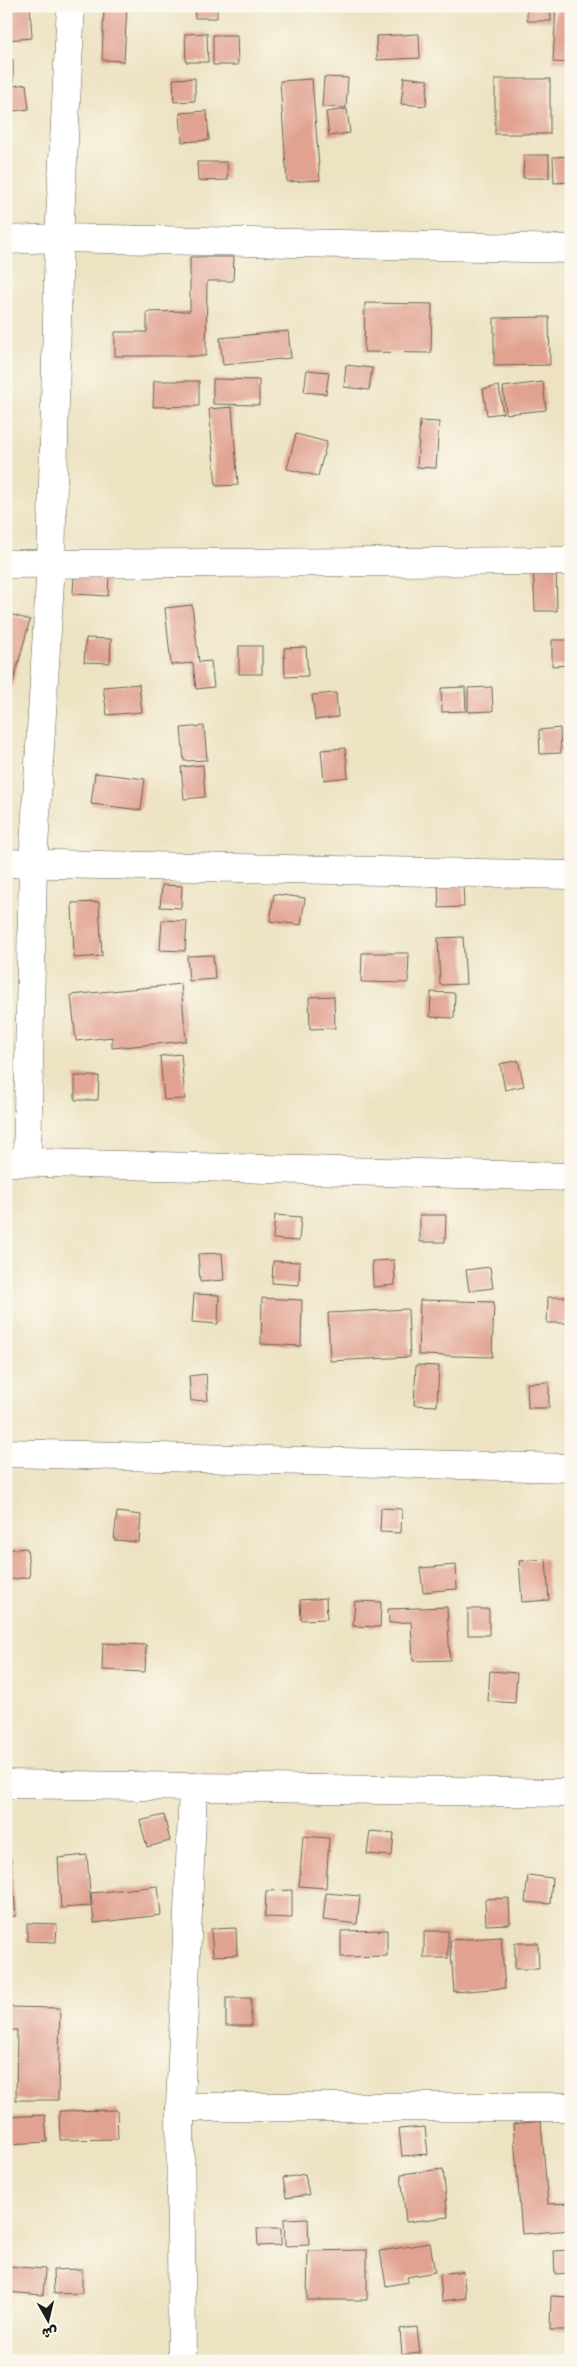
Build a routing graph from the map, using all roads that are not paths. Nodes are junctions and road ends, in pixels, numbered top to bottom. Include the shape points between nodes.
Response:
1 (71, 6) edge
2 (59, 238) junction
3 (6, 240) edge
4 (571, 248) edge
5 (571, 562) edge
6 (6, 564) edge
7 (51, 564) junction
8 (6, 863) edge
9 (33, 864) junction
10 (571, 875) edge
11 (16, 1161) edge
12 (571, 1177) edge
13 (6, 1453) edge
14 (571, 1468) edge
15 (6, 1784) edge
16 (193, 1789) junction
17 (571, 1793) edge
18 (180, 2107) junction
19 (571, 2107) edge
20 (182, 2361) edge

1 - 2 street
2 - 3 street
2 - 4 street
2 - 7 street
5 - 7 street
6 - 7 street
7 - 9 street
8 - 9 street
9 - 10 street
9 - 11 street
11 - 12 street
13 - 14 street
15 - 16 street
16 - 17 street
16 - 18 street
18 - 19 street
18 - 20 street

